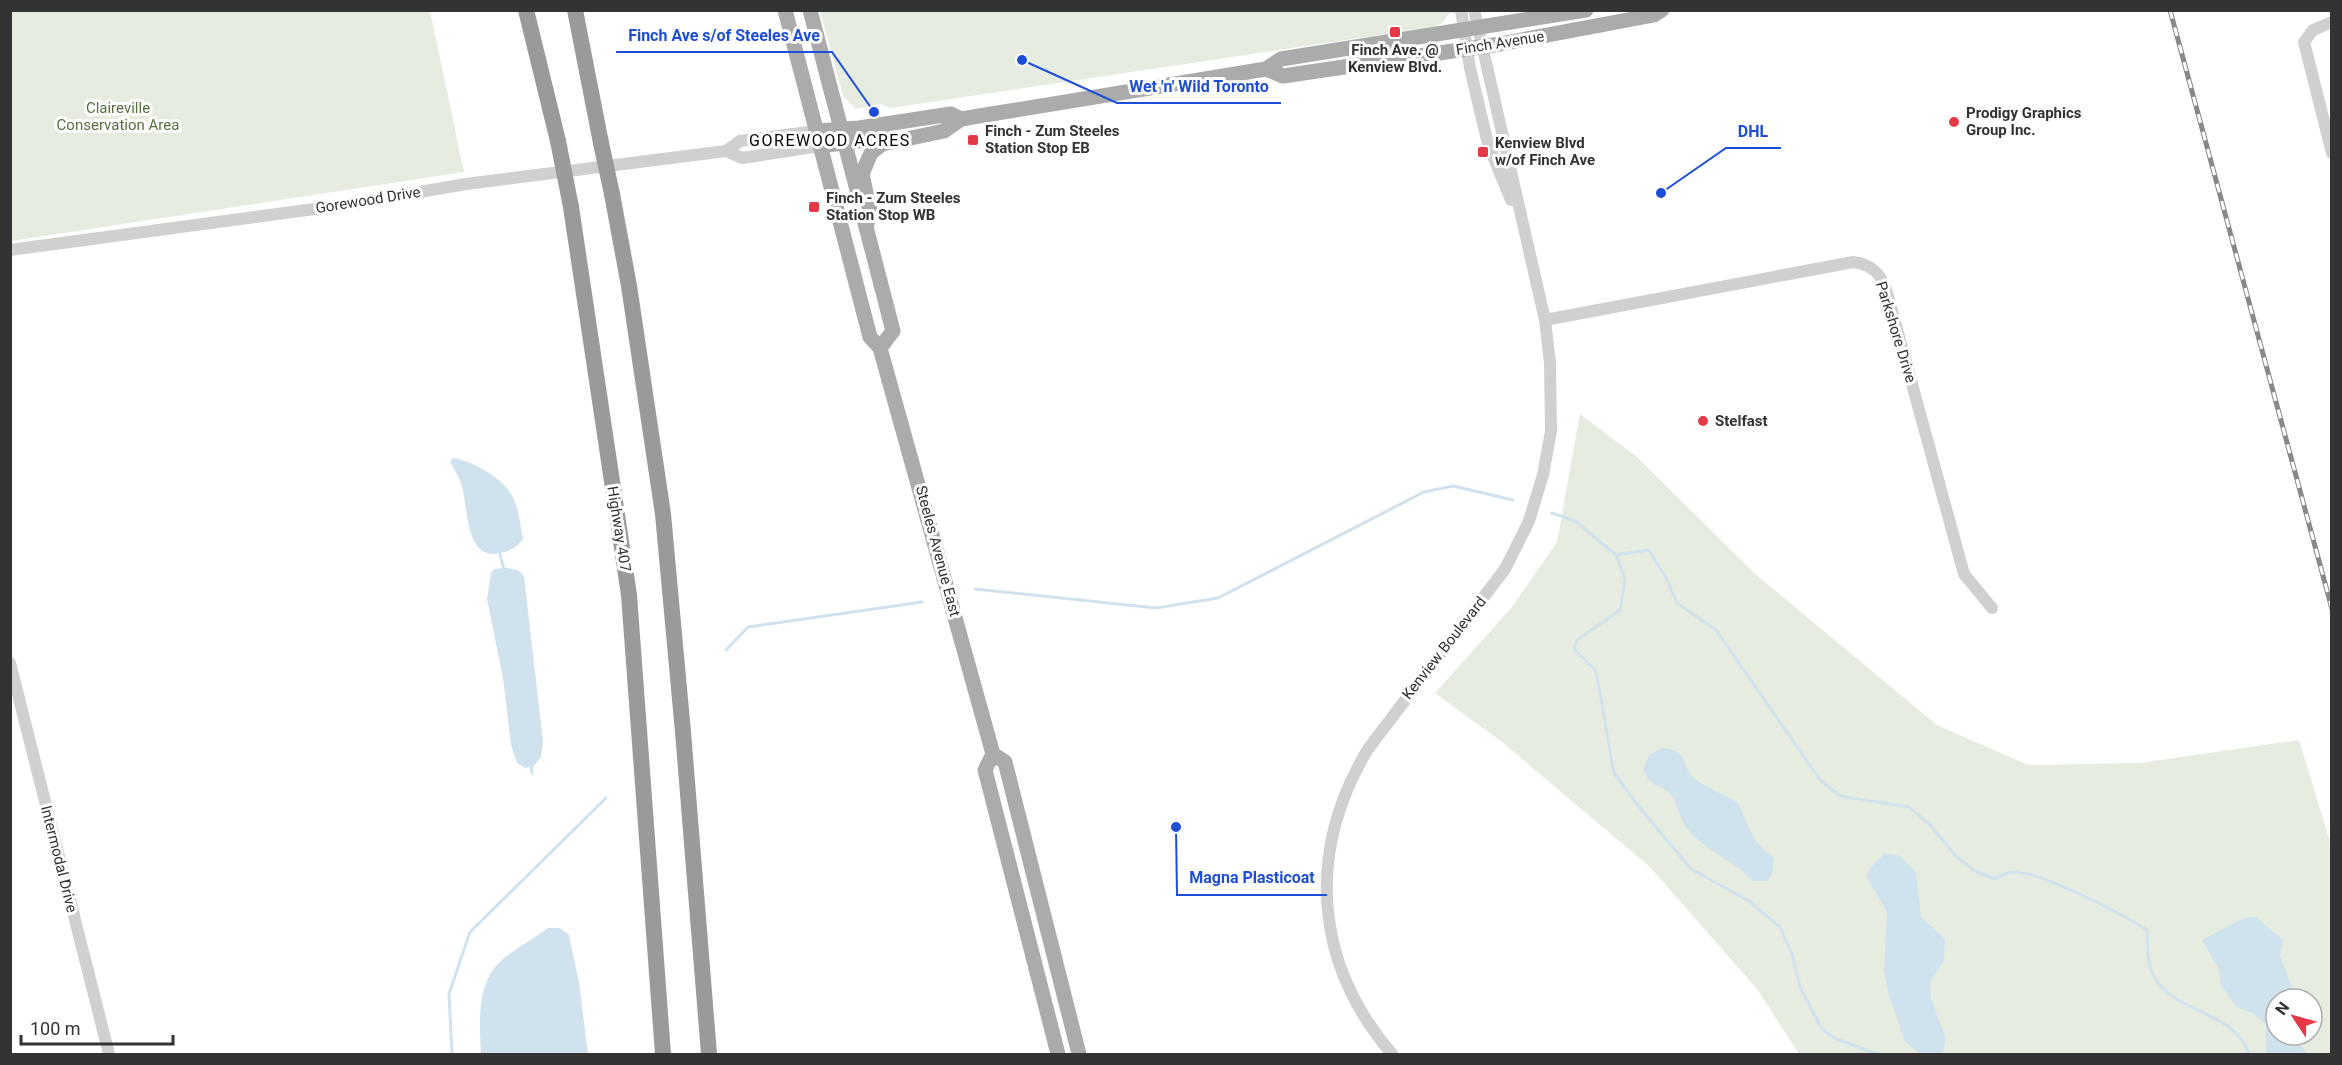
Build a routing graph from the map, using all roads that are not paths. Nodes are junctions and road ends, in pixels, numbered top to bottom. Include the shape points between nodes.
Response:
1 (526, 10) edge
2 (575, 10) edge
3 (785, 10) edge
4 (810, 10) edge
5 (1461, 10) edge
6 (1474, 10) edge
7 (1586, 10) edge
8 (1662, 10) edge
9 (2331, 22) edge
10 (1471, 29) junction
11 (1483, 46) junction
12 (1467, 49) junction
13 (1266, 69) junction
14 (956, 123) junction
15 (816, 131) junction
16 (843, 136) junction
17 (820, 147) junction
18 (726, 151) junction
19 (2331, 153) edge
20 (1522, 224) junction
21 (866, 228) junction
22 (10, 250) edge
23 (1545, 320) junction
24 (880, 348) junction
25 (1992, 608) dead end
26 (10, 663) edge
27 (993, 754) junction
28 (109, 1054) edge
29 (663, 1054) edge
30 (709, 1054) edge
31 (1058, 1054) edge
32 (1079, 1054) edge
33 (1392, 1054) edge

1 - 29 highway, Highway 407, bridge via 571,207 629,595
2 - 30 highway, bridge via 629,286 663,514
3 - 15 main road, Steeles Avenue East
4 - 16 main road
5 - 10 street
6 - 10 street
7 - 10 main road, Finch Avenue
8 - 11 main road, Finch Avenue via 1654,15
9 - 19 street via 2313,30 2304,42
10 - 11 street, Kenview Boulevard
10 - 12 street, Kenview Boulevard
10 - 13 main road, Finch Avenue via 1281,60
11 - 12 main road, Finch Avenue
11 - 20 street, Kenview Boulevard
12 - 13 main road, Finch Avenue via 1283,76
12 - 20 street, Kenview Boulevard via 1488,144
13 - 14 main road, Finch Avenue
14 - 16 main road, Finch Avenue
14 - 21 main road via 944,131 882,144 871,153 862,174 870,211
15 - 16 main road, Finch Avenue
15 - 17 main road, Steeles Avenue East
15 - 18 street, Gorewood Drive via 740,141
16 - 17 main road, Finch Avenue
16 - 21 main road
17 - 18 street, Gorewood Drive via 742,158
17 - 24 main road, Steeles Avenue East via 870,337
18 - 22 street, Gorewood Drive
20 - 23 street, Kenview Boulevard
21 - 24 main road via 893,331
23 - 25 street, Parkshore Drive via 1853,262 1873,268 1888,297 1964,574
23 - 33 street, Kenview Boulevard via 1551,431 1544,475 1529,521 1505,569 1368,749 1338,808 1330,842 1325,881 1334,950 1360,1012
24 - 27 main road, Steeles Avenue East
26 - 28 street, Intermodal Drive
27 - 31 main road, Steeles Avenue East via 985,770
27 - 32 main road, Steeles Avenue East via 1005,762

